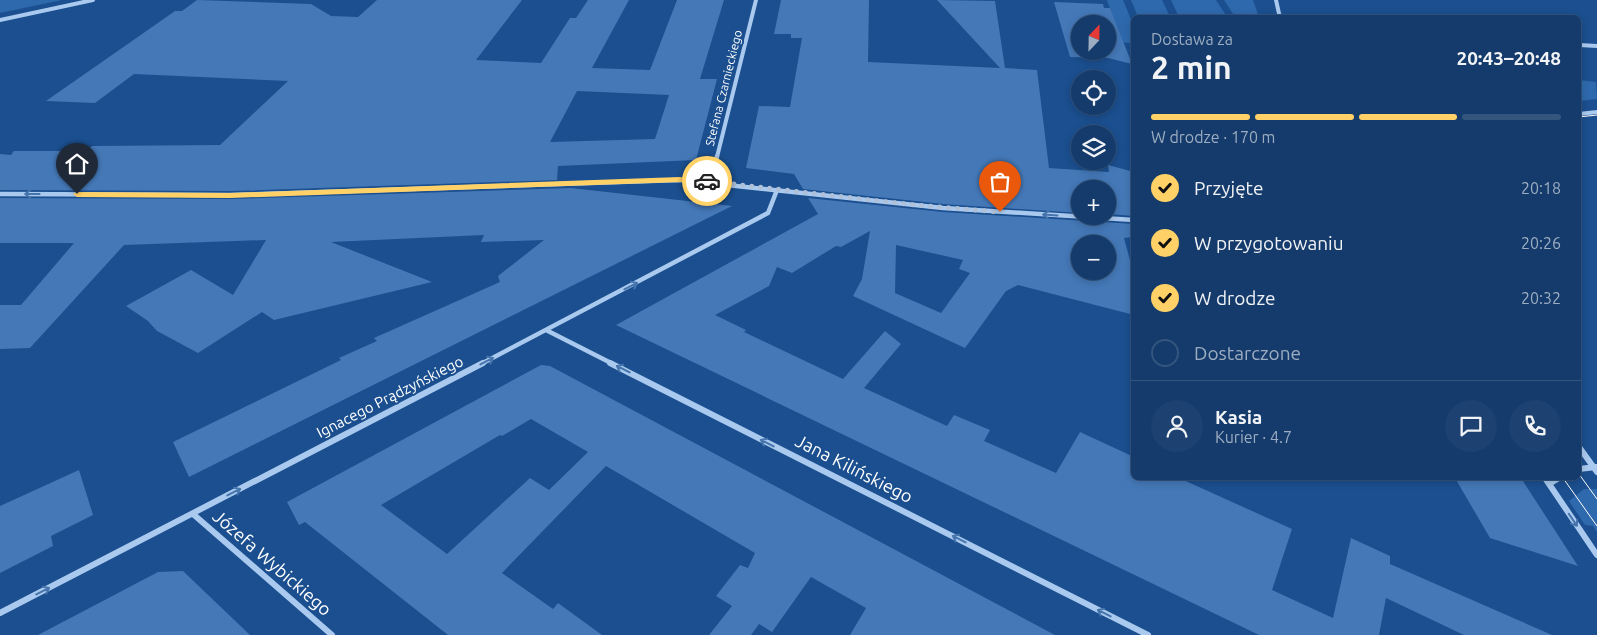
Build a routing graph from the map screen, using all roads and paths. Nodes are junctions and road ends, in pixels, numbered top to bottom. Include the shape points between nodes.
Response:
1 (92, 0) edge
2 (756, 0) edge
3 (1276, 0) edge
4 (1279, 15) edge
5 (0, 20) edge
6 (1581, 45) edge
7 (1597, 46) edge
8 (1597, 112) edge
9 (1581, 114) edge
10 (711, 181) junction
11 (777, 190) junction
12 (0, 194) edge
13 (1131, 220) edge
14 (546, 330) junction
15 (1581, 450) edge
16 (1595, 467) edge
17 (1581, 469) edge
18 (1597, 472) edge
19 (1546, 480) edge
20 (1556, 480) edge
21 (1549, 484) junction
22 (193, 514) junction
23 (1597, 555) edge
24 (0, 613) edge
25 (332, 635) edge
26 (1148, 635) edge

1 - 5 street
2 - 10 street, Stefana Czarnieckiego
3 - 4 street
6 - 7 street
8 - 9 street
10 - 11 street
10 -> 12 street via 230,196
13 -> 11 street via 943,208
14 -> 11 street, Ignacego Prądzyńskiego via 768,213
22 -> 14 street, Ignacego Prądzyńskiego
26 -> 14 street, Jana Kilińskiego
15 - 16 street
16 - 17 street
16 - 18 street
19 - 21 street
20 - 21 street
21 -> 23 street
24 -> 22 street, Ignacego Prądzyńskiego
22 - 25 street, Józefa Wybickiego

